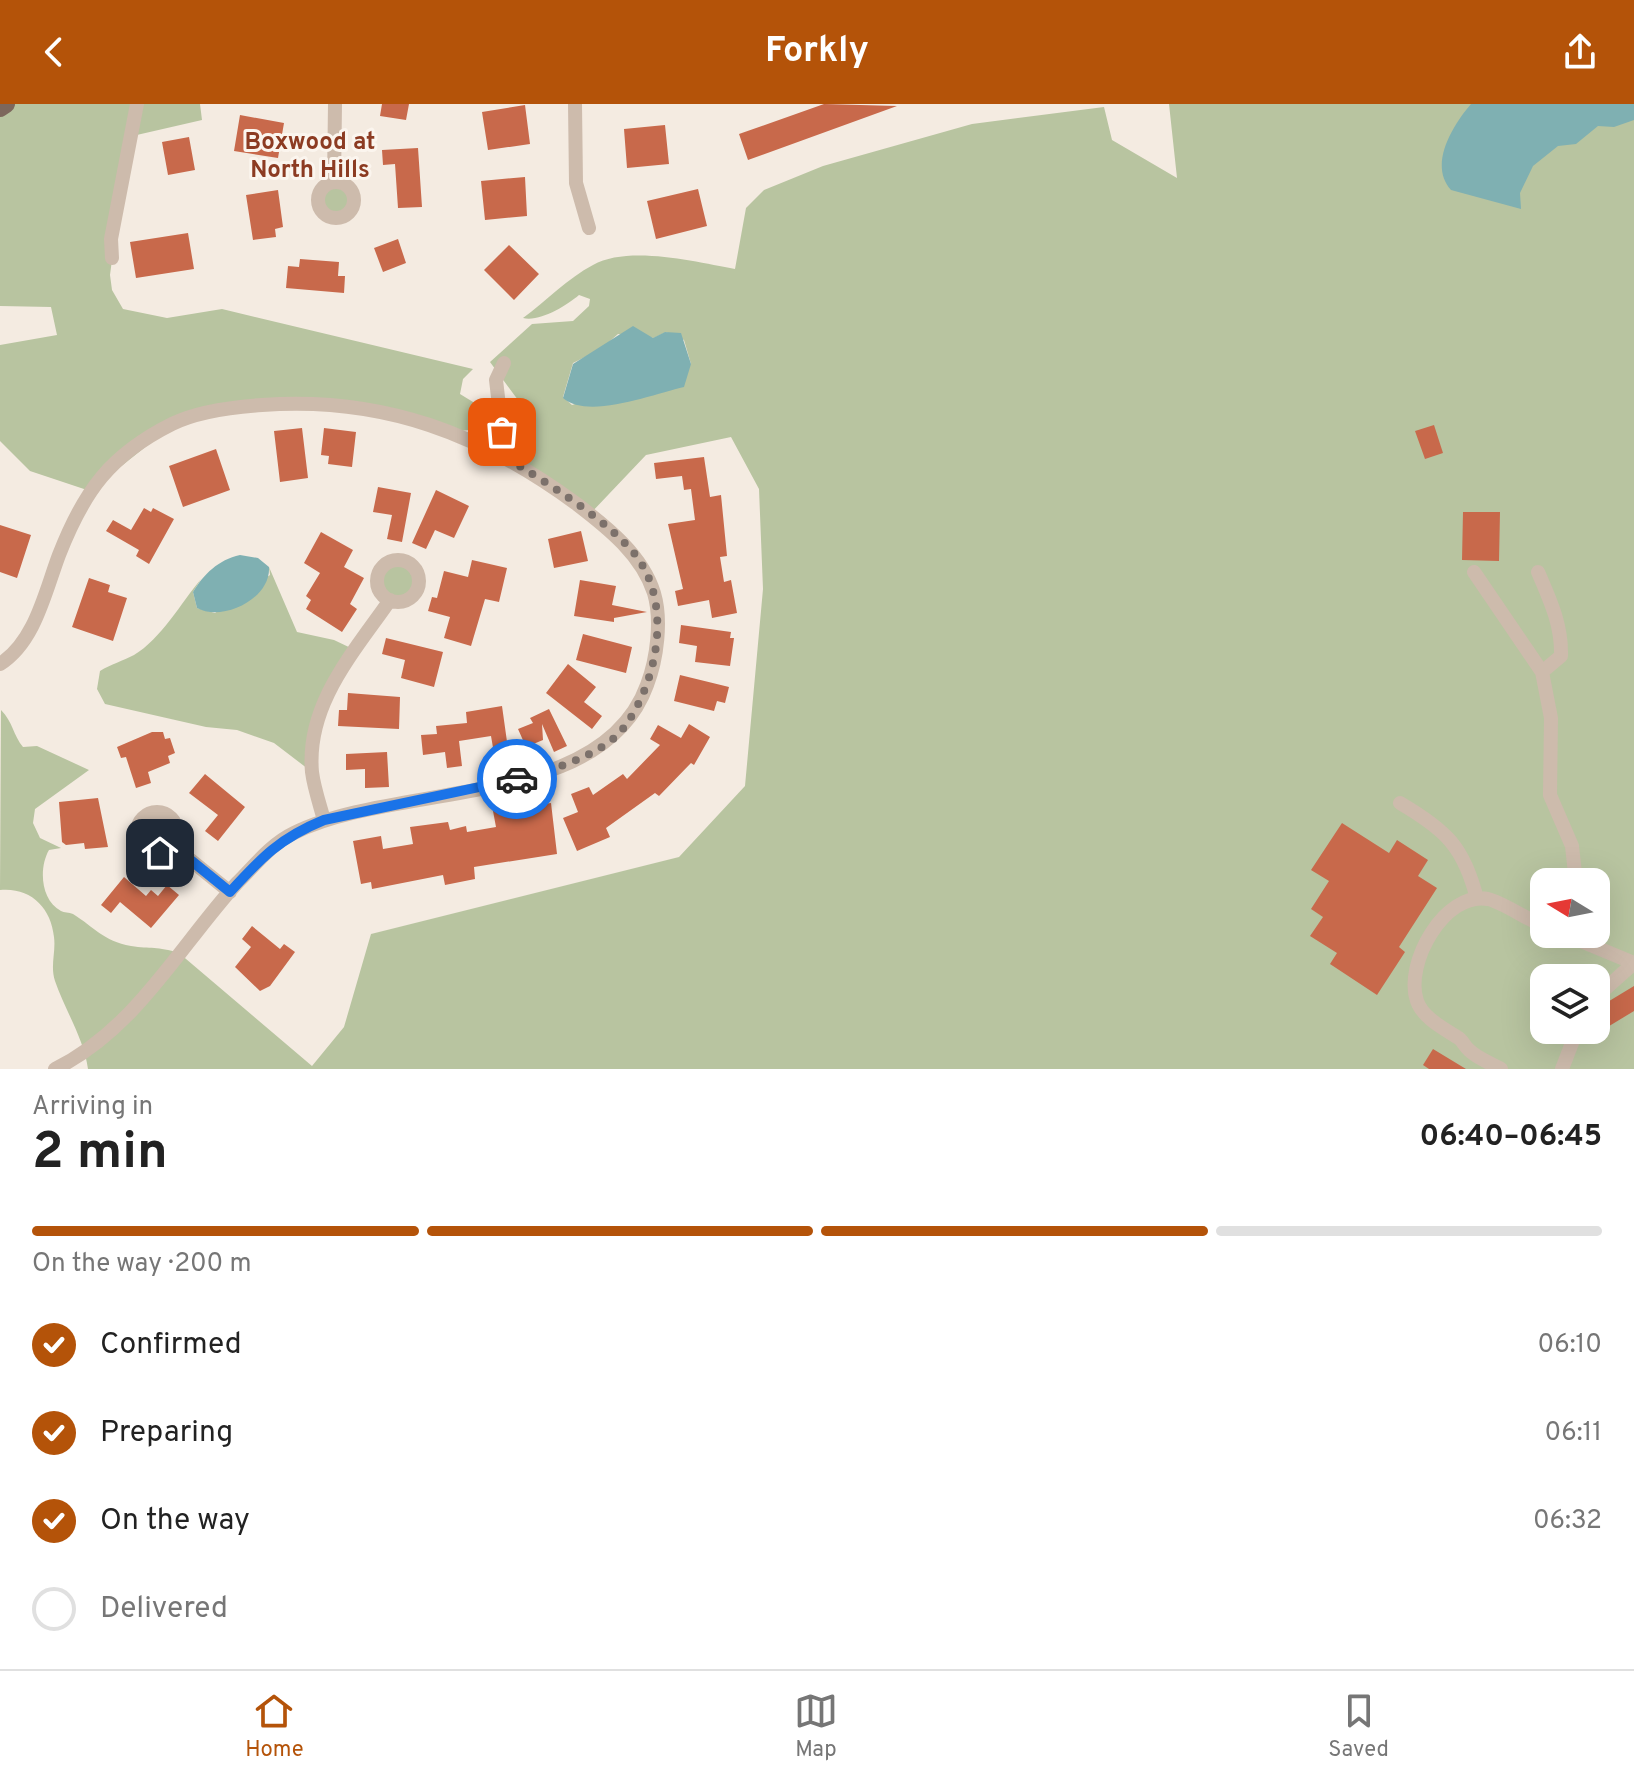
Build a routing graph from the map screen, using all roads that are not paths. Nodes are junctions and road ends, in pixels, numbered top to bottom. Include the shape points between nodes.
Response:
1 (6, 104) edge
2 (137, 104) edge
3 (335, 104) edge
4 (575, 104) edge
5 (0, 108) edge
6 (334, 182) dead end
7 (589, 228) dead end
8 (112, 258) dead end
9 (504, 363) dead end
10 (505, 457) junction
11 (1474, 572) dead end
12 (1538, 572) dead end
13 (390, 600) dead end
14 (0, 664) edge
15 (1542, 672) junction
16 (1400, 803) dead end
17 (324, 820) junction
18 (172, 845) dead end
19 (1574, 868) edge
20 (230, 892) junction
21 (1477, 899) junction
22 (1530, 919) edge
23 (1600, 948) edge
24 (1634, 963) edge
25 (1610, 984) edge
26 (1572, 1044) edge
27 (55, 1069) edge
28 (1501, 1069) edge
29 (1562, 1069) edge

1 - 5 main road
2 - 8 street via 113,225
3 - 6 street
4 - 7 street via 576,183
9 - 10 street via 496,380
10 - 14 street via 448,429 376,409 303,402 235,407 178,421 129,447 90,491 40,610 13,656
10 - 17 street via 590,514 637,557 654,594 658,629 647,685 621,732 587,755 537,774
11 - 15 street
12 - 15 street via 1562,638 1561,656
13 - 17 street via 342,666 315,727 312,772
15 - 19 street via 1551,718 1550,795 1572,846
16 - 21 street via 1456,844
17 - 20 street via 273,846
18 - 20 street
20 - 27 street via 131,1013 86,1054
21 - 22 street
21 - 28 street via 1441,921 1421,947 1414,984 1417,1002 1439,1027
23 - 24 street
24 - 25 street
26 - 29 street

